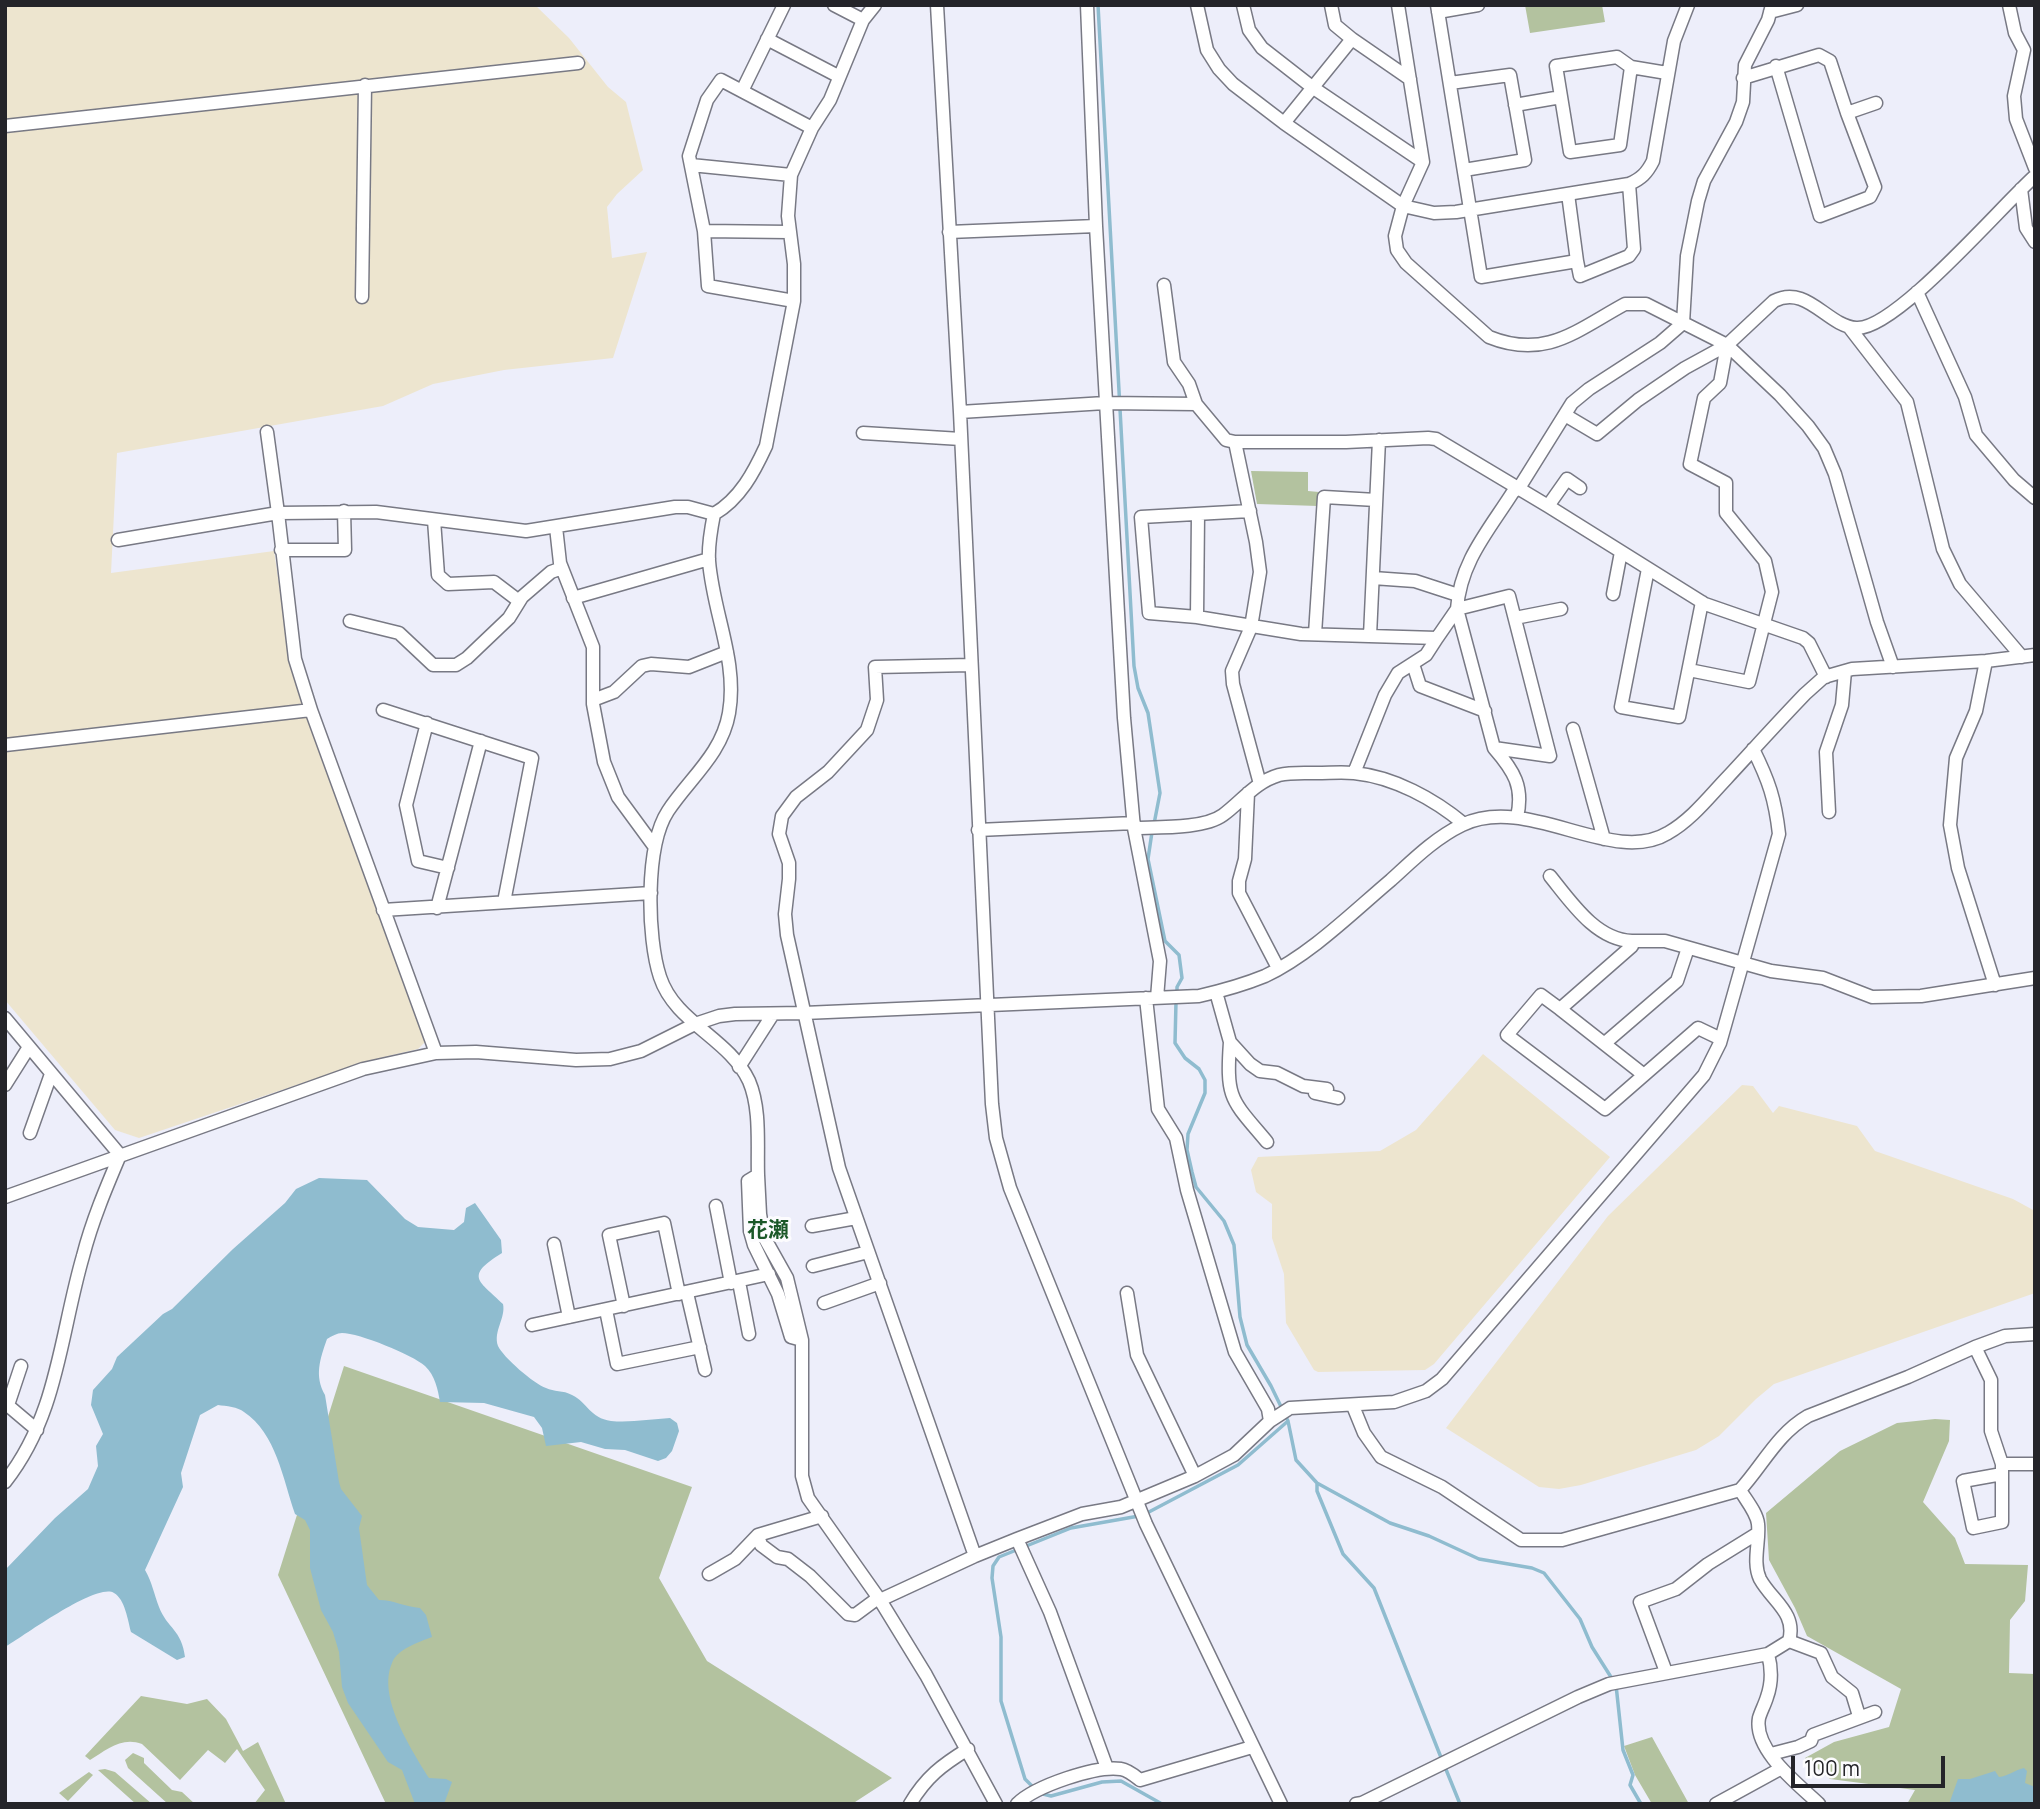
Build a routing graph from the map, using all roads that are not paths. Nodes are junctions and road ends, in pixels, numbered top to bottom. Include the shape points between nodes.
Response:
1 (784, 5) edge
2 (834, 5) edge
3 (875, 5) edge
4 (936, 5) edge
5 (1087, 5) edge
6 (1197, 5) edge
7 (1243, 5) edge
8 (1331, 5) edge
9 (1398, 5) edge
10 (1478, 5) edge
11 (1687, 5) edge
12 (1797, 5) edge
13 (2009, 5) edge
14 (1438, 8) edge
15 (1771, 9) edge
16 (863, 20) junction
17 (766, 39) junction
18 (1352, 40) junction
19 (578, 63) dead end
20 (1776, 66) junction
21 (1631, 67) junction
22 (1667, 73) junction
23 (838, 76) junction
24 (1743, 78) junction
25 (1410, 79) junction
26 (1450, 83) junction
27 (365, 85) junction
28 (1312, 87) junction
29 (742, 90) junction
30 (1561, 97) junction
31 (1876, 103) dead end
32 (1515, 105) junction
33 (1847, 113) junction
34 (1284, 123) junction
35 (5, 126) edge
36 (812, 128) junction
37 (1423, 162) junction
38 (691, 165) junction
39 (2035, 167) edge
40 (1464, 170) junction
41 (791, 175) junction
42 (2035, 176) edge
43 (1629, 184) junction
44 (2021, 189) junction
45 (1568, 194) junction
46 (1403, 206) junction
47 (1470, 209) junction
48 (1096, 226) junction
49 (704, 232) junction
50 (789, 232) junction
51 (949, 232) junction
52 (2035, 242) edge
53 (1577, 261) junction
54 (1164, 285) dead end
55 (1917, 292) junction
56 (362, 297) dead end
57 (794, 301) junction
58 (1684, 323) junction
59 (1849, 327) junction
60 (1727, 345) junction
61 (1108, 403) junction
62 (1196, 404) junction
63 (960, 412) junction
64 (1565, 415) junction
65 (267, 432) dead end
66 (863, 433) dead end
67 (961, 439) junction
68 (1379, 440) junction
69 (1235, 442) junction
70 (1519, 488) junction
71 (1580, 488) dead end
72 (2035, 498) edge
73 (1376, 500) junction
74 (1548, 506) junction
75 (344, 511) junction
76 (1250, 511) junction
77 (278, 513) junction
78 (714, 514) junction
79 (1198, 514) junction
80 (435, 520) junction
81 (556, 527) junction
82 (118, 540) dead end
83 (281, 550) junction
84 (1621, 552) junction
85 (709, 559) junction
86 (562, 568) junction
87 (1648, 569) junction
88 (1373, 578) junction
89 (1612, 594) dead end
90 (1458, 595) junction
91 (573, 598) junction
92 (519, 601) junction
93 (1702, 603) junction
94 (1457, 609) junction
95 (1560, 609) dead end
96 (1197, 617) junction
97 (1515, 618) junction
98 (350, 621) dead end
99 (1763, 624) junction
100 (1251, 627) junction
101 (1315, 634) junction
102 (1370, 636) junction
103 (1437, 638) junction
104 (727, 652) junction
105 (2028, 656) edge
106 (1986, 661) junction
107 (1413, 664) junction
108 (971, 665) junction
109 (1893, 667) junction
110 (1689, 670) junction
111 (1845, 671) junction
112 (1826, 677) junction
113 (593, 700) junction
114 (311, 710) junction
115 (383, 710) dead end
116 (1485, 711) junction
117 (427, 723) junction
118 (1573, 729) dead end
119 (481, 741) junction
120 (5, 745) edge
121 (1494, 748) junction
122 (1753, 749) junction
123 (1354, 773) junction
124 (1260, 784) junction
125 (1248, 793) junction
126 (1829, 812) dead end
127 (1517, 817) junction
128 (1464, 824) junction
129 (1134, 825) junction
130 (978, 830) junction
131 (1604, 839) junction
132 (654, 846) junction
133 (448, 869) junction
134 (1550, 876) dead end
135 (651, 893) junction
136 (503, 902) junction
137 (437, 908) junction
138 (383, 910) junction
139 (1632, 941) junction
140 (1688, 948) junction
141 (1744, 964) junction
142 (1278, 968) junction
143 (2035, 978) edge
144 (1995, 985) junction
145 (1216, 992) junction
146 (1163, 998) junction
147 (986, 1005) junction
148 (1560, 1009) junction
149 (804, 1013) junction
150 (773, 1014) junction
151 (5, 1018) edge
152 (695, 1024) junction
153 (1721, 1039) junction
154 (1230, 1042) junction
155 (1605, 1043) junction
156 (29, 1047) junction
157 (436, 1053) junction
158 (739, 1067) junction
159 (51, 1074) junction
160 (1644, 1075) junction
161 (5, 1085) edge
162 (1303, 1086) junction
163 (1327, 1089) dead end
164 (1338, 1098) dead end
165 (30, 1133) dead end
166 (1267, 1142) dead end
167 (120, 1156) junction
168 (758, 1175) junction
169 (5, 1197) edge
170 (716, 1206) dead end
171 (856, 1217) junction
172 (811, 1226) dead end
173 (554, 1244) dead end
174 (868, 1252) junction
175 (813, 1266) dead end
176 (769, 1274) junction
177 (735, 1282) junction
178 (880, 1283) junction
179 (1127, 1293) dead end
180 (683, 1294) junction
181 (824, 1303) dead end
182 (624, 1306) junction
183 (606, 1310) junction
184 (569, 1317) junction
185 (532, 1325) dead end
186 (749, 1334) dead end
187 (2035, 1334) edge
188 (802, 1340) junction
189 (700, 1346) junction
190 (1975, 1347) junction
191 (21, 1366) dead end
192 (705, 1370) dead end
193 (6, 1404) edge
194 (1353, 1406) junction
195 (1280, 1414) junction
196 (37, 1430) junction
197 (2035, 1464) edge
198 (2002, 1469) junction
199 (1195, 1476) junction
200 (5, 1482) edge
201 (1740, 1490) junction
202 (1139, 1504) junction
203 (822, 1516) junction
204 (1758, 1533) junction
205 (758, 1535) junction
206 (1017, 1539) junction
207 (975, 1556) junction
208 (709, 1574) dead end
209 (879, 1599) junction
210 (1789, 1640) junction
211 (1768, 1654) junction
212 (1666, 1672) junction
213 (1875, 1712) dead end
214 (1859, 1716) junction
215 (1252, 1747) junction
216 (968, 1749) junction
217 (1772, 1754) junction
218 (1107, 1768) junction
219 (1780, 1769) junction
220 (910, 1804) edge
221 (996, 1804) edge
222 (1017, 1804) edge
223 (1281, 1804) edge
224 (1356, 1804) edge
225 (1716, 1804) edge
226 (1819, 1804) edge

1 - 17 street
2 - 16 street
3 - 16 street
4 - 51 street
5 - 48 street
6 - 34 street via 1207,50 1219,69
7 - 28 street via 1255,42
8 - 18 street via 1335,25
9 - 25 street
10 - 14 street
11 - 22 street
12 - 15 street
13 - 39 street via 2024,50 2014,96 2015,119
14 - 26 street
15 - 24 street
16 - 23 street
17 - 23 street
17 - 29 street
18 - 25 street
18 - 28 street
19 - 27 street
20 - 24 street
20 - 33 street via 1819,55 1830,61
20 - 33 street via 1820,216 1870,197 1875,187
21 - 22 street
21 - 30 street via 1617,57 1556,66
21 - 30 street via 1620,145 1570,152
22 - 43 street via 1653,161 1648,172
23 - 36 street via 830,100
24 - 58 street via 1743,102 1736,122 1698,201 1687,256
25 - 37 street
26 - 32 street via 1510,75
26 - 40 street
27 - 35 street
27 - 56 street
28 - 34 street
28 - 37 street
29 - 36 street
29 - 38 street via 721,80 708,100 689,156
30 - 32 street
31 - 33 street
32 - 40 street via 1525,160
34 - 46 street
36 - 41 street
37 - 46 street
38 - 41 street
38 - 49 street
40 - 47 street
41 - 50 street
42 - 44 street
43 - 45 street
43 - 53 street via 1634,249 1629,256 1580,276
44 - 52 street via 2026,228
44 - 55 street
45 - 47 street
45 - 53 street
46 - 47 street via 1434,213
46 - 58 street via 1395,236 1397,250 1489,337 1506,344 1540,347 1625,304 1636,303
47 - 53 street via 1481,277
48 - 51 street
48 - 61 street
49 - 50 street
49 - 57 street via 708,286
50 - 57 street
51 - 63 street
54 - 62 street via 1174,362
55 - 59 street via 1870,325
55 - 72 street via 1965,397 1976,435
57 - 78 street via 766,446 743,488
58 - 60 street
58 - 64 street via 1589,389
59 - 60 street via 1795,296 1783,296
59 - 105 street via 1907,402 1943,549 1960,584
60 - 64 street via 1638,400 1597,434
60 - 99 street via 1720,383 1704,398 1690,464 1726,483 1726,513 1765,561 1772,592
60 - 109 street via 1780,395 1824,448
61 - 62 street
61 - 63 street
61 - 129 street
62 - 69 street via 1226,440
63 - 67 street
64 - 70 street
65 - 77 street
66 - 67 street
67 - 108 street
68 - 69 street
68 - 70 street via 1436,439
68 - 73 street
69 - 76 street
70 - 74 street
70 - 90 street via 1478,542
71 - 74 street via 1567,479
73 - 88 street
73 - 101 street via 1324,497
74 - 84 street
75 - 77 street
75 - 80 street
75 - 83 street via 345,550
76 - 79 street
76 - 100 street via 1260,572
77 - 82 street
77 - 83 street
78 - 81 street via 675,507
78 - 85 street
79 - 96 street
79 - 96 street via 1141,517 1149,612
80 - 81 street via 526,531
80 - 92 street via 442,580 448,584 494,582
81 - 86 street
83 - 114 street via 296,659
84 - 87 street
84 - 89 street
85 - 91 street
85 - 104 street
86 - 91 street
86 - 92 street via 551,572
87 - 93 street
87 - 110 street via 1621,706 1679,717
88 - 90 street via 1415,581
88 - 102 street
90 - 94 street
91 - 113 street via 593,648
92 - 98 street via 509,618 456,665 433,665 399,633
93 - 99 street
93 - 110 street
94 - 97 street via 1509,596
94 - 103 street
94 - 116 street
95 - 97 street
96 - 100 street
97 - 121 street via 1550,756
99 - 110 street via 1749,682
99 - 112 street via 1809,643
100 - 101 street
100 - 124 street via 1232,671
101 - 102 street
102 - 103 street
103 - 107 street
104 - 113 street via 689,667 642,666 614,692
104 - 132 street via 729,715 713,753 668,811
105 - 106 street
106 - 109 street
106 - 144 street via 1976,711 1956,758 1950,825 1958,868
107 - 116 street via 1420,685
107 - 123 street via 1398,673 1385,695
108 - 130 street
108 - 149 street via 875,667 877,700 867,730 782,816 779,834 789,871 785,914
109 - 111 street
111 - 112 street
111 - 126 street via 1842,705 1826,752
112 - 122 street
113 - 132 street via 604,762 618,797
114 - 120 street
114 - 138 street
115 - 117 street
116 - 121 street
117 - 119 street
117 - 133 street via 406,805 418,861
118 - 131 street
119 - 133 street
119 - 136 street via 532,758
121 - 127 street via 1521,790
122 - 131 street via 1696,811 1668,834 1630,842
122 - 141 street via 1770,783 1779,834
123 - 124 street via 1279,775
123 - 128 street via 1406,788
124 - 125 street
125 - 129 street via 1212,820 1173,827
125 - 142 street via 1239,893
127 - 128 street
127 - 131 street
128 - 142 street via 1437,840 1334,928
129 - 130 street
129 - 146 street
130 - 147 street
132 - 135 street
133 - 137 street
134 - 139 street via 1605,934
135 - 136 street
135 - 152 street via 660,978 670,1000
136 - 137 street
137 - 138 street
138 - 157 street
139 - 140 street via 1665,941
139 - 148 street via 1632,946
140 - 141 street
140 - 155 street via 1677,981
141 - 144 street via 1823,978 1872,997 1922,996
141 - 153 street
142 - 145 street
143 - 144 street
145 - 146 street
145 - 154 street
146 - 147 street
146 - 195 street via 1158,1109 1176,1138 1235,1352 1268,1409
147 - 149 street
147 - 202 street via 992,1104 1002,1164
148 - 155 street
148 - 160 street via 1541,995 1507,1035 1605,1109
149 - 150 street
149 - 171 street via 839,1168
150 - 152 street via 719,1016
150 - 158 street
151 - 156 street
152 - 157 street via 650,1048 610,1059
152 - 158 street
153 - 160 street via 1698,1028
153 - 194 street via 1704,1075 1442,1379 1426,1391 1394,1402
154 - 162 street via 1260,1070
154 - 166 street via 1230,1093
155 - 160 street
156 - 159 street
156 - 161 street
157 - 167 street via 363,1069
158 - 168 street via 756,1105
159 - 165 street
159 - 167 street
162 - 163 street
162 - 164 street
167 - 169 street
167 - 196 street via 82,1257 56,1374
168 - 176 street via 748,1181 750,1231
168 - 188 street via 764,1237 787,1278
170 - 177 street
171 - 172 street
171 - 174 street
173 - 184 street
174 - 175 street
174 - 178 street
176 - 177 street
176 - 188 street via 791,1337
177 - 180 street
177 - 186 street
178 - 181 street
178 - 207 street
179 - 199 street via 1137,1355
180 - 182 street
180 - 182 street via 664,1223 609,1235
180 - 189 street
182 - 183 street
183 - 184 street
183 - 189 street via 617,1364
184 - 185 street
187 - 190 street via 2005,1336
188 - 203 street via 802,1476 808,1498
189 - 192 street
190 - 198 street via 1991,1380 1992,1431
190 - 201 street via 1793,1424
191 - 193 street
193 - 196 street
194 - 195 street
194 - 201 street via 1381,1457 1442,1487 1521,1540 1562,1539
195 - 199 street via 1234,1455
196 - 200 street
197 - 198 street
198 - 198 street via 2002,1522 1973,1528 1963,1481
199 - 202 street
201 - 204 street via 1758,1522
202 - 206 street via 1082,1514
202 - 215 street
203 - 205 street
203 - 209 street
204 - 210 street via 1759,1577 1788,1618
204 - 212 street via 1676,1589 1640,1602
205 - 208 street via 735,1559
205 - 209 street via 761,1545 816,1580 848,1614 855,1615
206 - 207 street
206 - 218 street via 1050,1612
207 - 209 street
209 - 216 street
210 - 211 street
210 - 214 street via 1821,1653 1832,1677 1852,1693
211 - 212 street
211 - 217 street via 1772,1670 1759,1718 1760,1739
212 - 224 street via 1578,1696
213 - 214 street
214 - 217 street via 1813,1735 1798,1748
215 - 218 street via 1140,1780 1125,1769
215 - 223 street
216 - 220 street via 938,1768
216 - 221 street
217 - 219 street
218 - 222 street via 1052,1783
219 - 225 street
219 - 226 street

